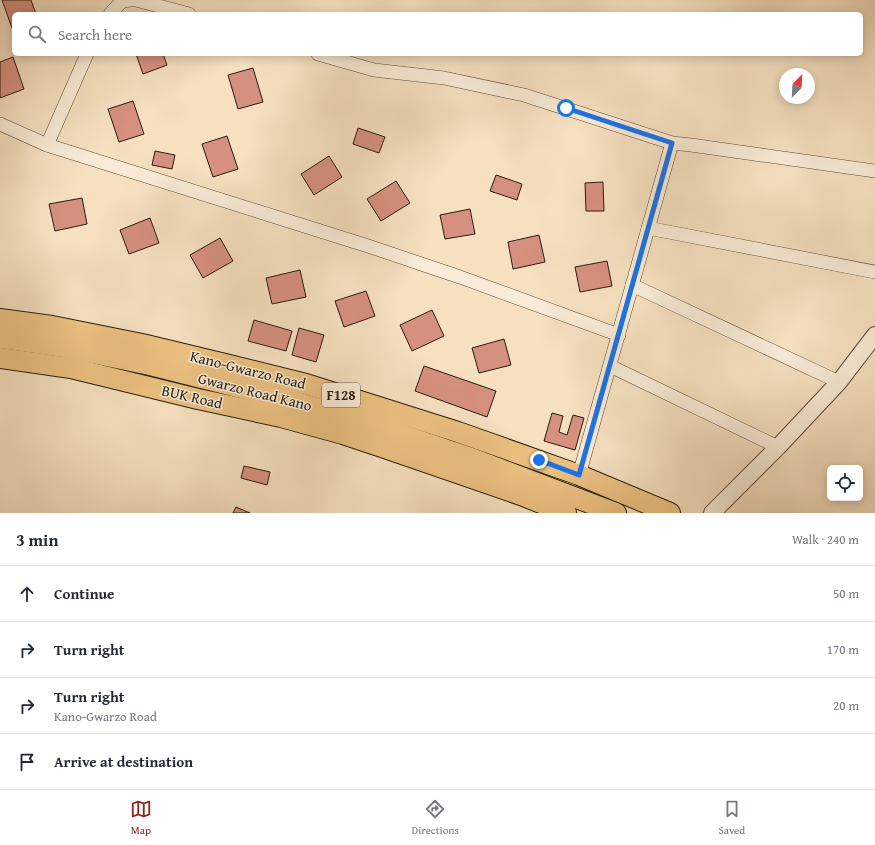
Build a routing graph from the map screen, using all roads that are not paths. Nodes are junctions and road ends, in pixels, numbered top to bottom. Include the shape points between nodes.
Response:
1 (130, 0) edge
2 (136, 0) edge
3 (112, 12) edge
4 (182, 12) edge
5 (86, 56) edge
6 (325, 56) edge
7 (0, 124) edge
8 (672, 143) junction
9 (47, 145) junction
10 (875, 171) edge
11 (648, 228) junction
12 (875, 272) edge
13 (632, 285) junction
14 (0, 318) edge
15 (618, 335) junction
16 (875, 335) edge
17 (0, 338) edge
18 (0, 358) edge
19 (150, 366) junction
20 (610, 366) junction
21 (839, 382) junction
22 (146, 386) junction
23 (376, 426) junction
24 (382, 447) junction
25 (778, 447) junction
26 (579, 475) junction
27 (566, 513) edge
28 (616, 513) edge
29 (670, 513) edge
30 (712, 513) edge

1 - 3 street via 122,1
2 - 4 street
5 - 9 street
6 - 8 street via 374,70 444,78 524,95
7 - 9 street
8 - 10 street
8 - 11 street
9 - 15 street via 432,267
11 - 12 street
11 - 13 street
13 - 15 street
13 - 21 street
14 - 26 main road, Kano-Gwarzo Road / F128 via 142,344 306,384 458,432
15 - 20 street
16 - 21 street
17 - 19 main road, Gwarzo Road Kano / F128 via 64,347
18 - 22 main road, BUK Road via 71,368
19 - 22 main road
19 - 23 main road, Gwarzo Road Kano / F128 via 297,402
20 - 25 street
20 - 26 street
21 - 25 street
22 - 24 main road, BUK Road via 281,416
23 - 24 main road
23 - 28 main road, Gwarzo Road Kano / F128 via 474,459
24 - 27 main road, BUK Road
25 - 30 street
26 - 29 main road, Kano-Gwarzo Road / F128

